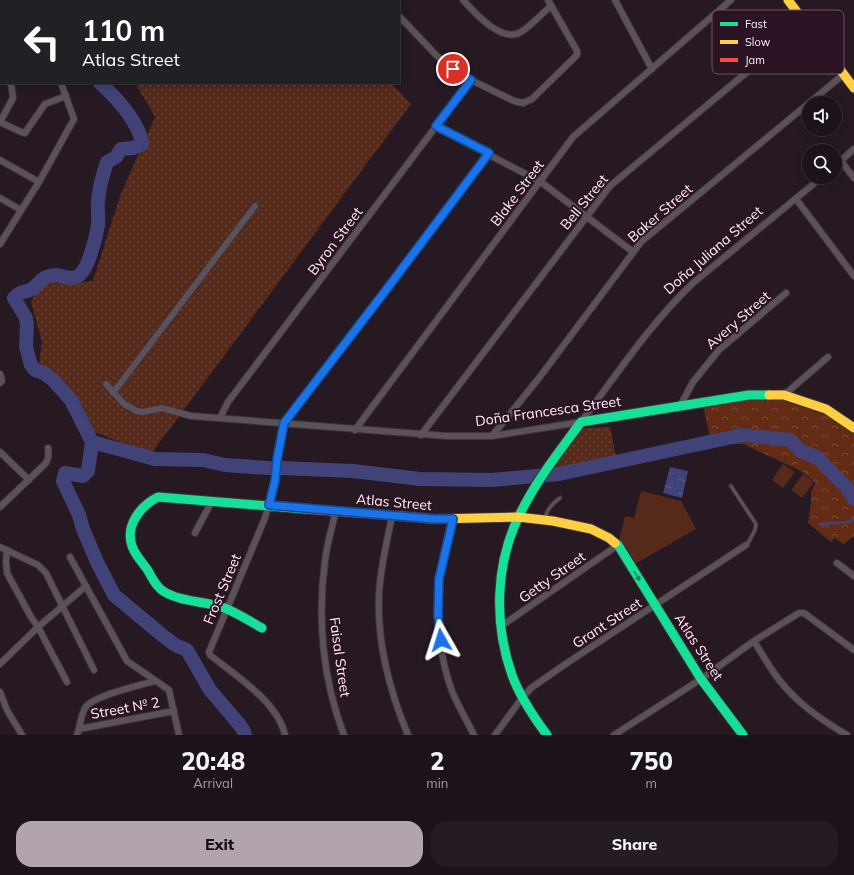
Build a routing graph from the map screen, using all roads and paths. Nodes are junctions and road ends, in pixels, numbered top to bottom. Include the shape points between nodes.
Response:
1 (463, 0) edge
2 (615, 0) edge
3 (731, 0) edge
4 (788, 0) edge
5 (550, 3) edge
6 (720, 10) edge
7 (796, 10) edge
8 (400, 17) edge
9 (712, 17) edge
10 (652, 69) junction
11 (745, 74) edge
12 (844, 74) joint
13 (471, 80) junction
14 (11, 84) edge
15 (61, 84) edge
16 (854, 88) edge
17 (66, 96) junction
18 (0, 122) edge
19 (436, 126) junction
20 (854, 149) edge
21 (489, 153) junction
22 (0, 160) edge
23 (842, 160) edge
24 (842, 162) edge
25 (854, 178) edge
26 (38, 182) junction
27 (541, 182) junction
28 (814, 184) edge
29 (0, 198) edge
30 (796, 199) junction
31 (255, 206) dead end
32 (21, 210) junction
33 (586, 216) junction
34 (3, 234) edge
35 (0, 244) edge
36 (633, 252) junction
37 (854, 276) edge
38 (786, 293) dead end
39 (828, 357) dead end
40 (0, 374) edge
41 (0, 383) edge
42 (106, 384) dead end
43 (113, 393) junction
44 (784, 395) junction
45 (680, 406) junction
46 (220, 418) junction
47 (581, 422) junction
48 (284, 423) junction
49 (854, 428) edge
50 (355, 430) junction
51 (421, 435) junction
52 (492, 436) junction
53 (48, 448) dead end
54 (0, 452) edge
55 (29, 480) junction
56 (731, 486) dead end
57 (560, 498) dead end
58 (212, 501) junction
59 (269, 505) junction
60 (0, 507) edge
61 (336, 511) junction
62 (392, 516) junction
63 (518, 517) junction
64 (453, 519) junction
65 (544, 520) junction
66 (195, 533) dead end
67 (618, 545) junction
68 (746, 545) joint
69 (0, 547) edge
70 (7, 550) junction
71 (70, 557) dead end
72 (837, 563) dead end
73 (854, 576) edge
74 (86, 586) junction
75 (656, 606) junction
76 (62, 607) junction
77 (227, 609) junction
78 (38, 627) junction
79 (262, 628) dead end
80 (500, 628) junction
81 (754, 641) junction
82 (854, 650) edge
83 (0, 664) edge
84 (94, 670) dead end
85 (701, 679) junction
86 (155, 681) junction
87 (67, 682) dead end
88 (0, 692) edge
89 (522, 698) junction
90 (174, 711) junction
91 (78, 732) edge
92 (22, 735) edge
93 (179, 735) edge
94 (285, 735) edge
95 (344, 735) edge
96 (408, 735) edge
97 (474, 735) edge
98 (495, 735) edge
99 (547, 735) edge
100 (614, 735) edge
101 (743, 735) edge
102 (847, 735) edge

1 - 5 street via 483,21 500,32 511,34 520,33
2 - 10 street
3 - 6 street, Blake Street
4 - 7 street
5 - 13 street via 578,53 532,99 523,103 514,101
8 - 13 street via 445,63
9 - 10 street, Blake Street
10 - 27 street, Blake Street via 574,137
11 - 33 street, Bell Street via 610,186
12 - 16 street
12 - 36 street, Baker Street via 641,242
13 - 19 street, Byron Street
14 - 18 street via 12,98
15 - 17 street
17 - 18 street via 45,104 24,132
17 - 26 street via 74,119
19 - 21 street
19 - 46 street, Byron Street via 228,402
20 - 23 street
21 - 27 street
21 - 48 street
22 - 26 street
24 - 25 street
26 - 32 street
27 - 33 street
27 - 50 street, Blake Street
28 - 30 street, Doña Juliana Street
29 - 32 street
30 - 37 street
30 - 47 street, Doña Juliana Street via 680,295 654,324
31 - 43 street
32 - 34 street
33 - 36 street
33 - 51 street, Bell Street
34 - 35 street
36 - 52 street, Baker Street via 539,378
38 - 45 street, Avery Street via 719,350 694,382
39 - 44 street
40 - 41 street
42 - 43 street, Doña Francesca Street
43 - 46 street, Doña Francesca Street via 137,412 162,408 190,416
44 - 45 street, Doña Francesca Street via 749,395
44 - 49 street, Doña Francesca Street via 826,409
45 - 47 street, Doña Francesca Street
46 - 48 street, Doña Francesca Street
47 - 52 street, Doña Francesca Street
47 - 63 street, Doña Juliana Street via 545,472
48 - 50 street, Doña Francesca Street
48 - 59 street, Frost Street
50 - 51 street, Doña Francesca Street
51 - 52 street, Doña Francesca Street
53 - 55 street via 48,460
54 - 55 street
55 - 60 street
56 - 68 lane via 756,524 754,534
57 - 65 lane via 548,509
58 - 59 street, Atlas Street
58 - 66 street
58 - 77 street, Atlas Street via 158,496 145,505 136,518 131,541 156,584 163,591
59 - 61 street, Atlas Street
59 - 77 street, Frost Street
61 - 62 street, Atlas Street
61 - 95 street, Faisal Street via 325,561 321,625 330,684
62 - 64 street, Atlas Street
62 - 96 street via 382,566 380,620 387,672
63 - 64 street, Atlas Street
63 - 65 street, Atlas Street
63 - 80 street, Doña Juliana Street via 502,572 499,593
64 - 97 street via 439,579 438,616 447,676
65 - 67 street, Atlas Street via 591,529
67 -> 75 street, Atlas Street
67 - 80 street, Getty Street
68 - 75 street, Grant Street
69 - 70 street
70 - 76 street via 38,565 46,573
70 - 78 street via 7,573
71 - 74 street
72 - 73 street
74 - 76 street
74 - 86 street via 127,661
75 - 85 street, Atlas Street
75 - 89 street, Grant Street via 530,688
76 - 78 street
76 - 84 street
77 - 79 street, Atlas Street
77 - 94 street, Frost Street via 209,652 257,693 273,711 283,726
78 - 83 street
78 - 87 street
80 - 89 street, Doña Juliana Street via 505,654
81 - 82 street via 802,612
81 - 85 street
81 - 102 street via 772,670 798,701
85 - 100 street
85 - 101 street, Atlas Street
86 - 90 street via 169,690
86 - 91 street via 91,702 85,708
88 - 92 street
89 - 98 street, Grant Street
89 - 99 street, Doña Juliana Street
90 - 91 street, Street № 2
90 - 93 street

